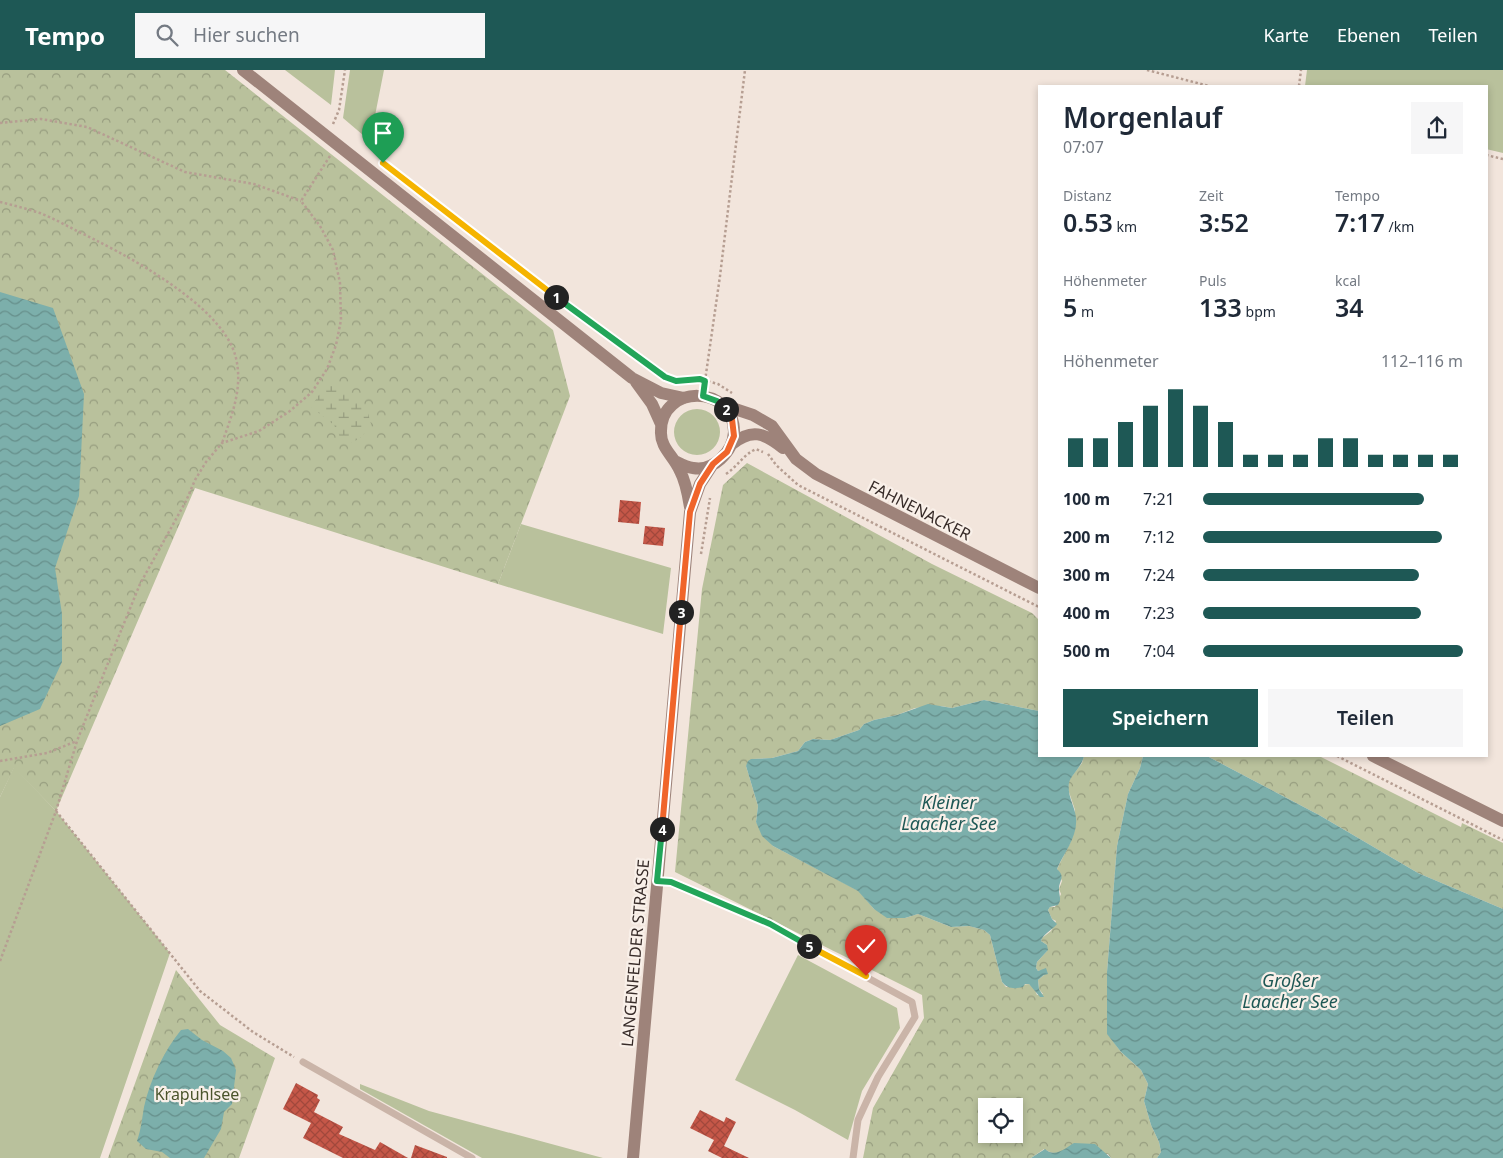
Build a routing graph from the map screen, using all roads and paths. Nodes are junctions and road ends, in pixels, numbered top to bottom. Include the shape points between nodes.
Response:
1 (243, 70) edge
2 (345, 70) edge
3 (745, 70) edge
4 (1147, 70) edge
5 (1301, 70) edge
6 (1205, 85) edge
7 (1299, 85) edge
8 (0, 123) edge
9 (326, 136) junction
10 (337, 145) junction
11 (1488, 155) edge
12 (1503, 159) edge
13 (301, 200) junction
14 (0, 202) edge
15 (534, 281) dead end
16 (632, 378) junction
17 (705, 381) junction
18 (703, 396) junction
19 (684, 398) junction
20 (739, 398) dead end
21 (723, 406) junction
22 (661, 424) junction
23 (754, 434) junction
24 (222, 443) junction
25 (732, 444) junction
26 (791, 454) junction
27 (675, 461) junction
28 (713, 464) junction
29 (690, 512) junction
30 (1038, 587) edge
31 (1038, 606) edge
32 (77, 741) junction
33 (1338, 757) edge
34 (1376, 757) edge
35 (0, 761) edge
36 (56, 811) junction
37 (1503, 821) edge
38 (1503, 840) edge
39 (657, 881) junction
40 (0, 961) edge
41 (304, 1062) joint
42 (472, 1158) edge
43 (633, 1158) edge
44 (853, 1158) edge

1 - 9 street, LANGENFELDER STRASSE
2 - 9 path via 339,110
3 - 17 path
4 - 6 path
5 - 7 path
8 - 13 path via 41,119 87,127 185,172 254,184
9 - 10 street, LANGENFELDER STRASSE
10 - 13 path
10 - 16 street, LANGENFELDER STRASSE
11 - 12 path
13 - 24 path via 333,250 340,283 341,320 336,345 327,369 312,392 290,411 259,430
14 - 24 path via 42,214 111,247 176,287 211,318 226,336 236,357 238,379 237,402
15 - 17 path via 665,377 676,381
16 - 19 street, LANGENFELDER STRASSE via 661,393
16 - 22 street, LANGENFELDER STRASSE via 652,404
17 - 18 path
17 - 20 path via 718,384
18 - 19 street, LANGENFELDER STRASSE
18 - 21 street
19 - 22 street via 669,408
21 - 25 street via 732,419
21 - 26 street, FAHNENACKER via 753,415 772,426
22 - 27 street, LANGENFELDER STRASSE via 662,441
23 - 25 street via 742,436
23 - 26 street, FAHNENACKER via 772,439
23 - 31 path via 756,449 767,454 798,485
24 - 32 path via 195,480 140,584
25 - 28 street, LANGENFELDER STRASSE
26 - 30 street, FAHNENACKER via 805,467 836,485
27 - 28 street via 694,468
27 - 29 street, LANGENFELDER STRASSE via 685,483
28 - 29 street, LANGENFELDER STRASSE via 700,484
29 - 39 street, LANGENFELDER STRASSE
32 - 35 path via 47,753
32 - 36 path
33 - 38 path
34 - 37 street
36 - 40 path
36 - 41 path via 200,991 253,1032
39 - 43 street, LANGENFELDER STRASSE
39 - 44 lane, LANGENFELDER STRASSE via 671,882 770,924 912,1002 914,1017 878,1077 858,1120
41 - 42 lane

